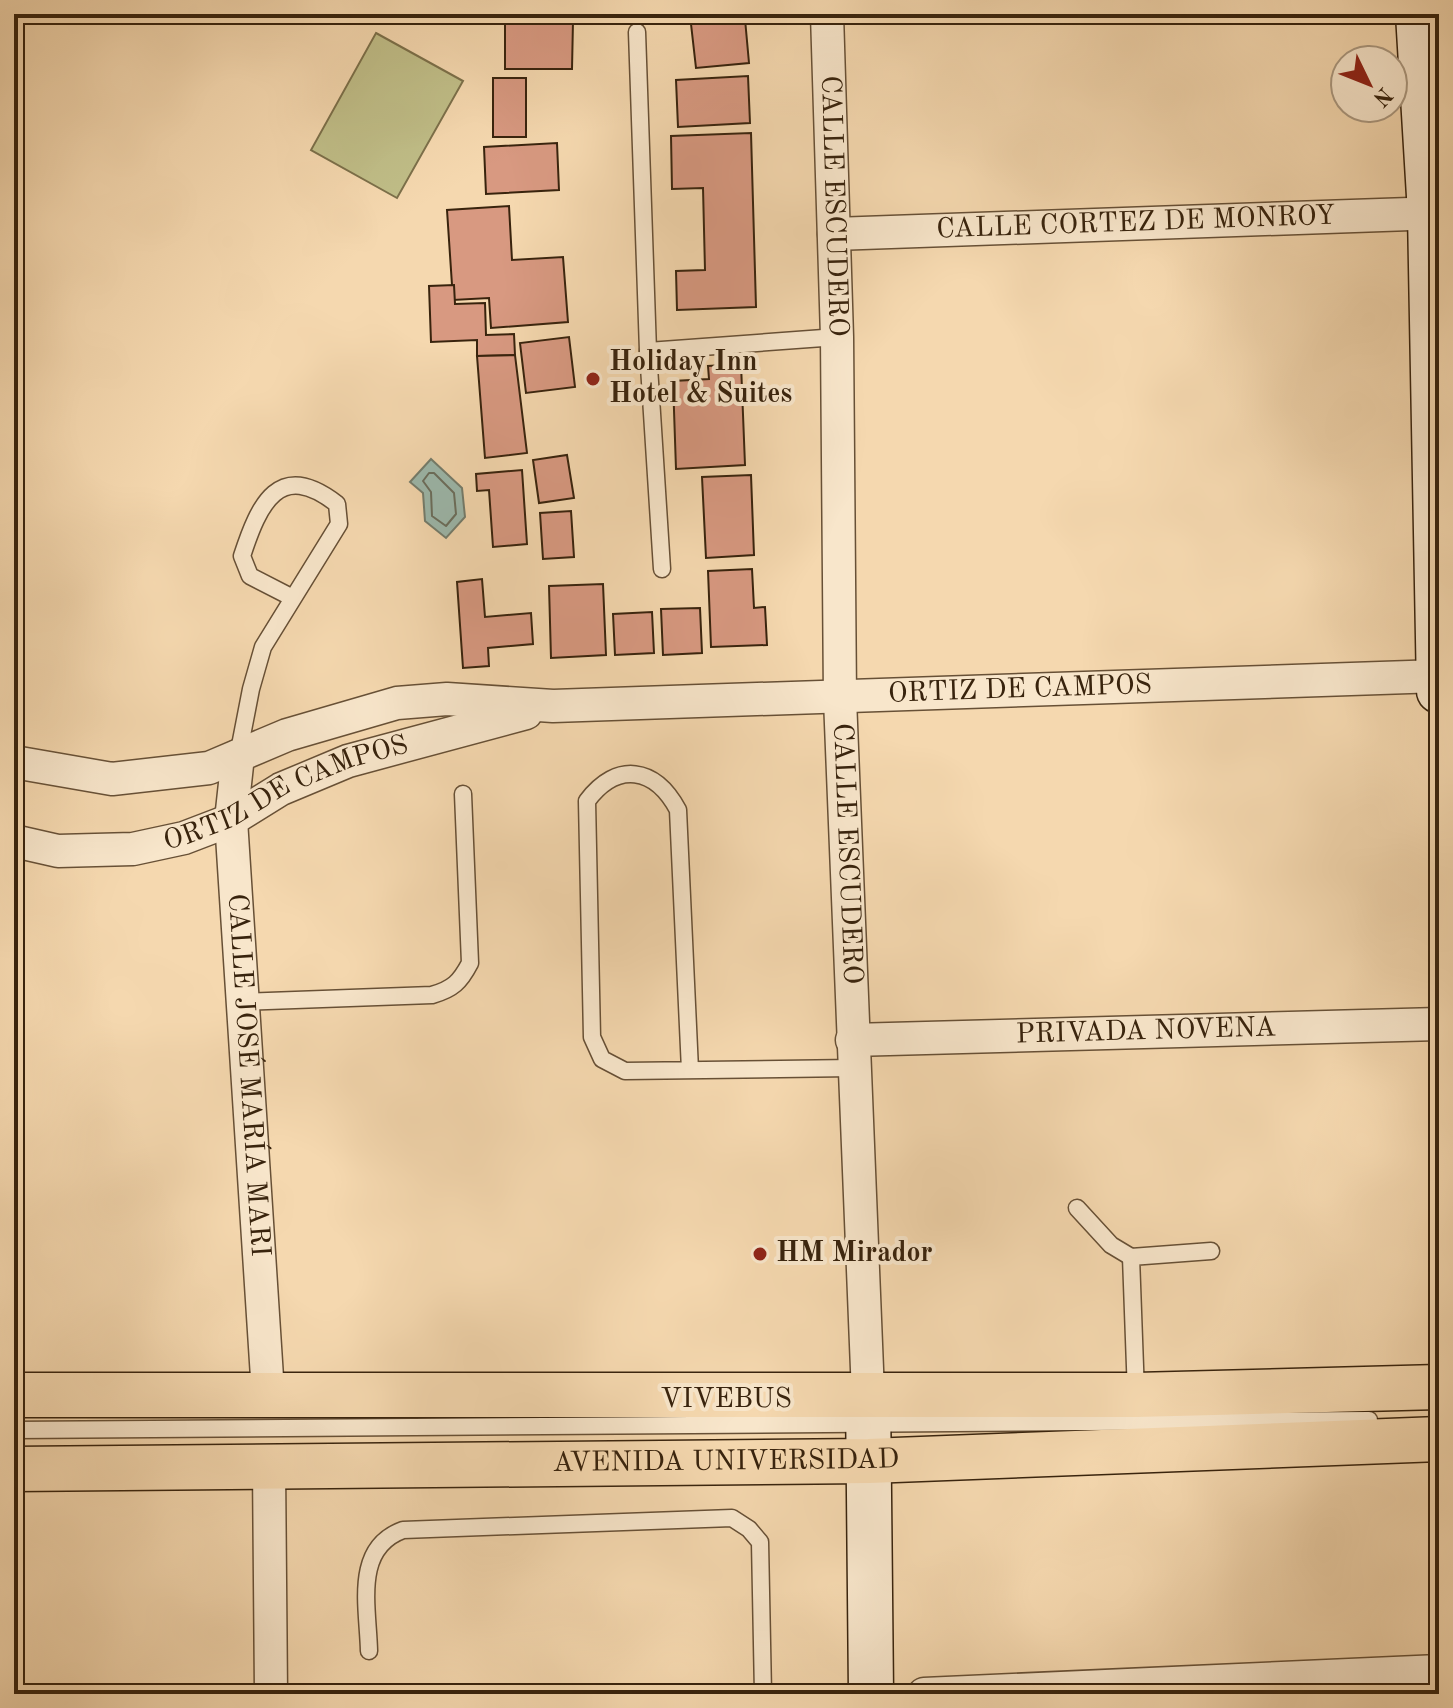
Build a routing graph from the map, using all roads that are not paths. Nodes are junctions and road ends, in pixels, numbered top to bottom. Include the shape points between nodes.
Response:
1 (827, 14) edge
2 (1418, 14) edge
3 (637, 32) dead end
4 (1434, 213) edge
5 (834, 234) junction
6 (837, 337) junction
7 (648, 351) junction
8 (662, 569) dead end
9 (291, 597) junction
10 (1439, 676) edge
11 (1439, 691) edge
12 (840, 699) junction
13 (553, 706) junction
14 (238, 756) junction
15 (14, 762) edge
16 (463, 794) dead end
17 (231, 820) junction
18 (14, 841) edge
19 (243, 1002) junction
20 (1439, 1024) edge
21 (853, 1054) junction
22 (690, 1070) junction
23 (1077, 1208) dead end
24 (1211, 1251) dead end
25 (1131, 1257) junction
26 (1439, 1387) edge
27 (268, 1393) junction
28 (14, 1395) edge
29 (1136, 1395) junction
30 (1392, 1420) dead end
31 (869, 1427) junction
32 (14, 1430) edge
33 (1439, 1439) edge
34 (269, 1467) junction
35 (14, 1469) edge
36 (369, 1651) dead end
37 (1439, 1671) edge
38 (271, 1694) edge
39 (763, 1694) edge
40 (871, 1694) edge
41 (924, 1694) edge

1 - 5 street, CALLE ESCUDERO
2 - 4 main road
3 - 7 lane
4 - 5 street, CALLE CORTEZ DE MONROY
4 - 10 main road
5 - 6 street, CALLE ESCUDERO
6 - 7 lane
6 - 12 street, CALLE ESCUDERO
7 - 8 lane
9 - 9 lane via 339,524 337,504 304,486 284,487 267,498 242,556 250,576
9 - 14 lane via 259,658
10 - 11 main road
10 - 12 street, ORTIZ DE CAMPOS
12 - 13 street, ORTIZ DE CAMPOS
12 - 21 street, CALLE ESCUDERO
13 - 14 street, ORTIZ DE CAMPOS via 447,699 397,703 335,718
13 - 17 street, ORTIZ DE CAMPOS via 348,761 281,789
14 - 15 street, ORTIZ DE CAMPOS via 209,768 112,779
14 - 17 street, CALLE JOSÉ MARÍA MARI
16 - 19 lane via 470,963 461,981 432,995
17 - 18 street, ORTIZ DE CAMPOS via 133,849 58,851
17 - 19 street, CALLE JOSÉ MARÍA MARI
19 - 27 street, CALLE JOSÉ MARÍA MARI
20 - 21 street, PRIVADA NOVENA
21 - 22 lane
21 - 31 street, CALLE ESCUDERO
22 - 22 lane via 625,1071 602,1059 592,1037 587,801 602,782 627,773 649,777 668,791 678,810
23 - 25 lane via 1111,1245
24 - 25 lane
25 - 29 lane
26 - 29 main road, AVENIDA UNIVERSIDAD
27 - 28 main road, AVENIDA UNIVERSIDAD
27 - 31 main road, AVENIDA UNIVERSIDAD
29 - 31 main road, AVENIDA UNIVERSIDAD
30 - 31 lane, VIVEBUS
31 - 32 lane, VIVEBUS
31 - 33 main road, AVENIDA UNIVERSIDAD
31 - 34 main road, AVENIDA UNIVERSIDAD
31 - 40 main road, CALLE ESCUDERO
34 - 35 main road, AVENIDA UNIVERSIDAD
34 - 38 street
36 - 39 lane via 367,1569 386,1536 403,1530 732,1518 760,1542
37 - 41 street

